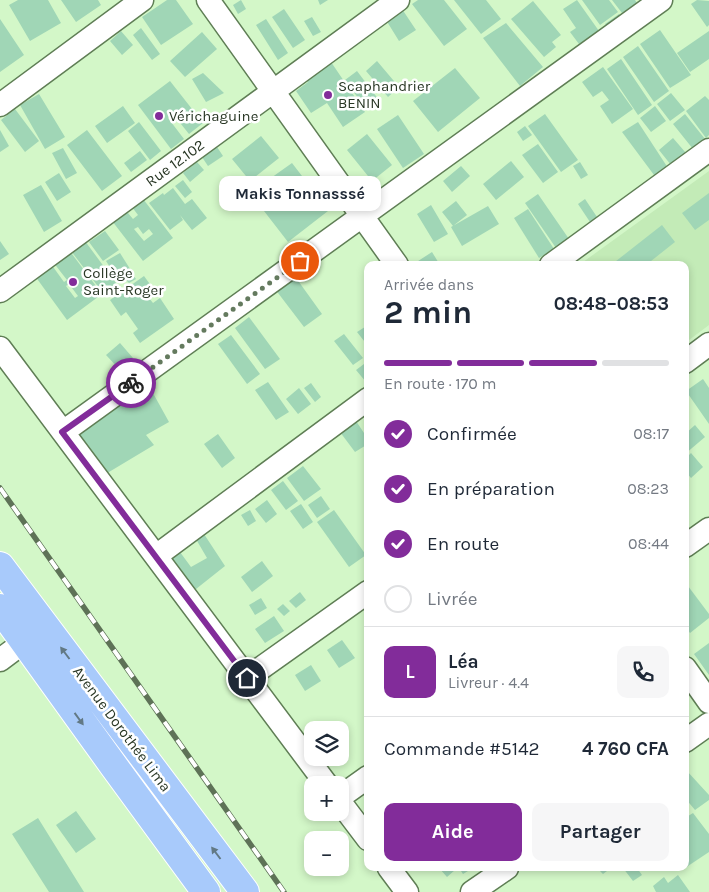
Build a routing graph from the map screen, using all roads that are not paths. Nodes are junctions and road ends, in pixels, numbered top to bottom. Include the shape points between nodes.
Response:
1 (142, 0) edge
2 (208, 0) edge
3 (398, 0) edge
4 (661, 0) edge
5 (273, 91) junction
6 (0, 104) edge
7 (709, 150) edge
8 (362, 216) junction
9 (394, 261) edge
10 (556, 261) edge
11 (0, 291) edge
12 (709, 344) edge
13 (0, 348) edge
14 (689, 359) edge
15 (364, 402) edge
16 (62, 432) junction
17 (709, 529) edge
18 (689, 543) edge
19 (156, 556) junction
20 (0, 566) edge
21 (364, 595) edge
22 (0, 608) edge
23 (24, 642) junction
24 (0, 660) edge
25 (689, 674) edge
26 (247, 678) junction
27 (709, 702) edge
28 (709, 724) edge
29 (689, 738) edge
30 (320, 776) edge
31 (364, 780) edge
32 (349, 791) edge
33 (349, 814) edge
34 (364, 834) edge
35 (391, 871) edge
36 (503, 871) edge
37 (206, 892) edge
38 (245, 892) edge
39 (407, 892) edge
40 (472, 892) edge

1 - 6 street
2 - 5 street
3 - 5 street, Rue 12.102
4 - 8 street
5 - 8 street
5 - 11 street, Rue 12.102
7 - 10 street
8 - 9 street
8 - 16 street
12 - 14 street
13 - 16 street
15 - 19 street
16 - 19 street
17 - 18 street
19 - 26 street
38 -> 20 main road, Avenue Dorothée Lima
21 - 26 street
22 - 23 main road, Avenue Dorothée Lima
23 - 24 street
23 -> 37 main road, Avenue Dorothée Lima
25 - 27 street
26 - 30 street
28 - 29 street
31 - 32 street
33 - 34 street
35 - 39 street
36 - 40 street

